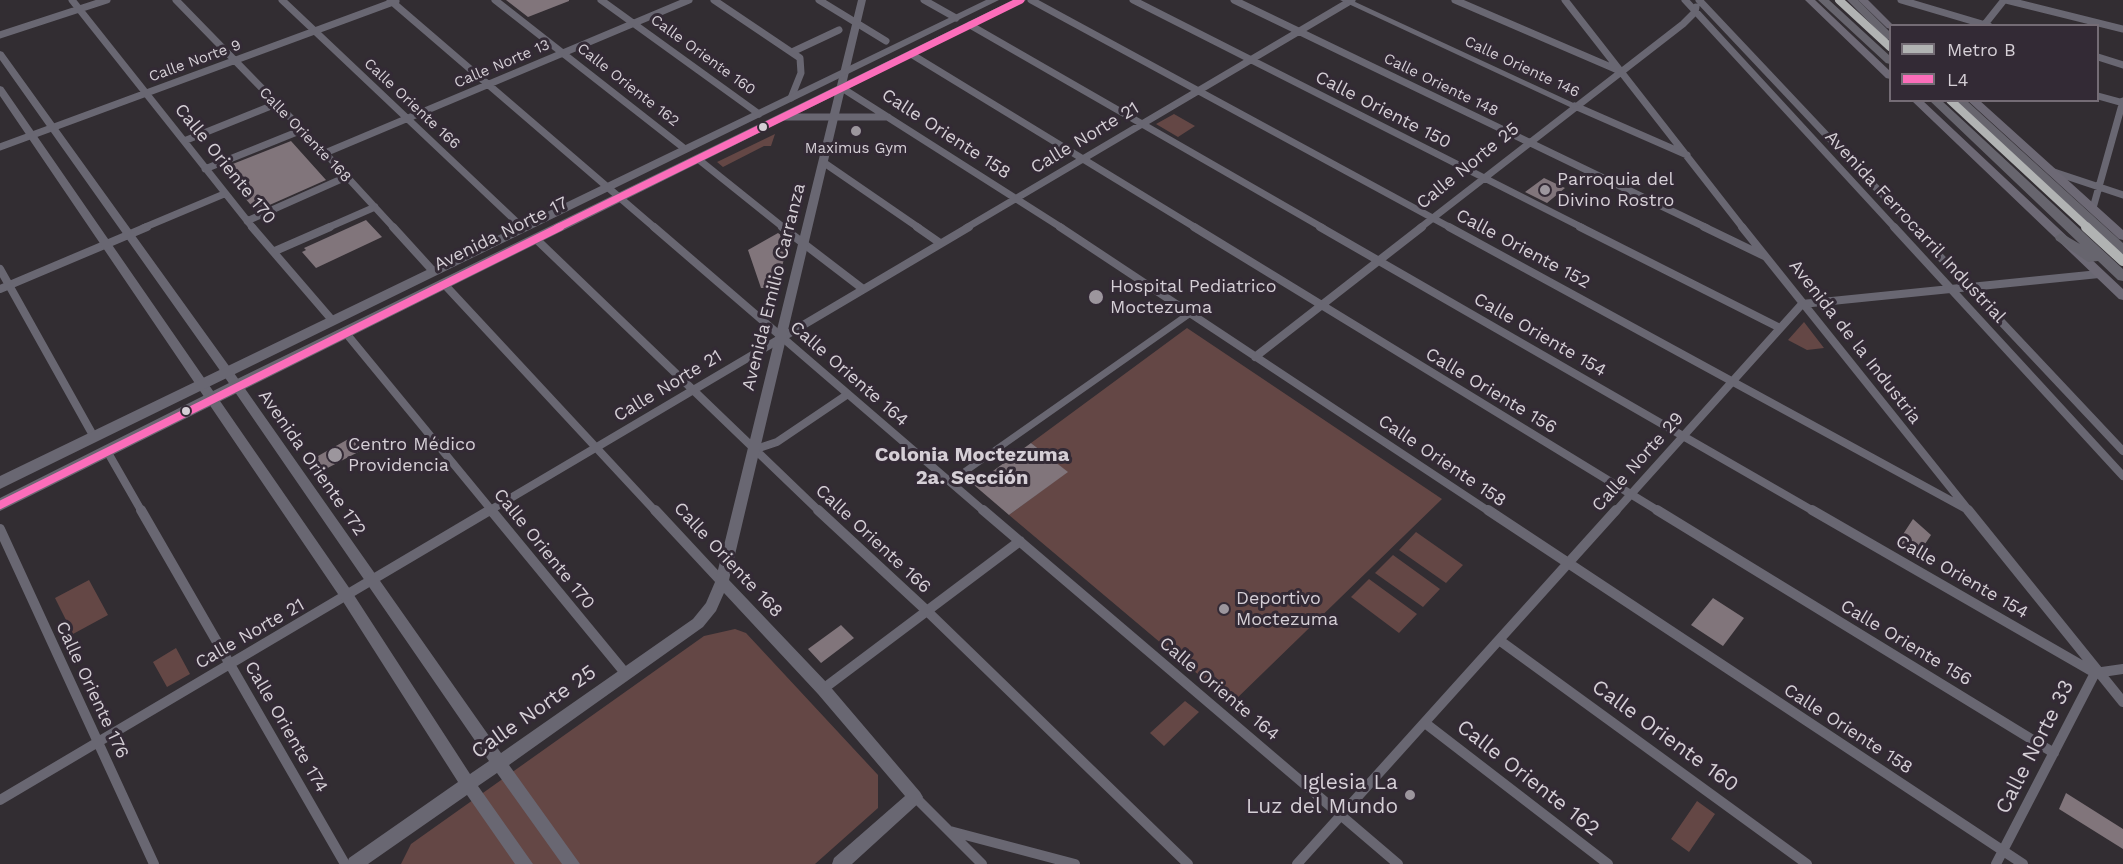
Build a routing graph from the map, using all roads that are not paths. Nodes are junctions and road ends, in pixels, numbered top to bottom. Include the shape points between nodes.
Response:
1 (72, 0) edge
2 (107, 0) edge
3 (176, 0) edge
4 (282, 0) edge
5 (495, 0) edge
6 (601, 0) edge
7 (689, 0) edge
8 (714, 0) edge
9 (819, 0) edge
10 (862, 0) edge
11 (924, 0) edge
12 (994, 0) edge
13 (1021, 0) edge
14 (1031, 0) edge
15 (1133, 0) edge
16 (1234, 0) edge
17 (1455, 0) edge
18 (1555, 0) edge
19 (1685, 0) edge
20 (1699, 0) edge
21 (1810, 0) edge
22 (1823, 0) edge
23 (1852, 0) edge
24 (1863, 0) edge
25 (1901, 0) edge
26 (2005, 0) edge
27 (394, 1) edge
28 (1348, 1) edge
29 (1567, 3) edge
30 (80, 9) junction
31 (1695, 12) junction
32 (1955, 16) junction
33 (956, 18) junction
34 (633, 23) junction
35 (856, 23) junction
36 (1952, 24) edge
37 (1983, 24) edge
38 (1988, 24) edge
39 (970, 25) junction
40 (1889, 25) edge
41 (2123, 29) edge
42 (839, 30) dead end
43 (1298, 31) junction
44 (314, 32) junction
45 (0, 35) edge
46 (1889, 36) edge
47 (886, 41) dead end
48 (562, 52) junction
49 (792, 52) junction
50 (0, 54) edge
51 (911, 54) junction
52 (2099, 58) edge
53 (1249, 60) junction
54 (1889, 60) edge
55 (235, 61) junction
56 (2123, 65) edge
57 (844, 72) junction
58 (1623, 72) junction
59 (1889, 75) edge
60 (488, 85) junction
61 (842, 88) junction
62 (0, 89) edge
63 (1196, 91) junction
64 (147, 93) junction
65 (2099, 97) edge
66 (791, 98) junction
67 (1918, 102) edge
68 (1936, 102) edge
69 (1961, 102) edge
70 (1974, 102) edge
71 (2123, 103) edge
72 (276, 104) junction
73 (1575, 106) junction
74 (759, 114) junction
75 (784, 117) junction
76 (833, 117) junction
77 (891, 117) junction
78 (406, 119) junction
79 (1140, 124) junction
80 (51, 128) junction
81 (302, 130) junction
82 (32, 135) junction
83 (184, 141) junction
84 (1529, 143) junction
85 (0, 147) edge
86 (686, 149) junction
87 (325, 153) junction
88 (1689, 156) junction
89 (698, 159) junction
90 (1081, 159) junction
91 (823, 162) junction
92 (205, 169) junction
93 (2050, 170) junction
94 (346, 177) junction
95 (1484, 178) junction
96 (608, 187) junction
97 (2099, 187) junction
98 (224, 194) junction
99 (2123, 195) edge
100 (620, 198) junction
101 (1016, 198) junction
102 (375, 207) junction
103 (2093, 208) junction
104 (1435, 219) junction
105 (247, 221) junction
106 (522, 228) junction
107 (129, 234) junction
108 (2123, 236) edge
109 (2061, 237) junction
110 (536, 239) junction
111 (940, 243) junction
112 (105, 244) junction
113 (803, 244) junction
114 (2123, 250) edge
115 (275, 251) junction
116 (1767, 257) junction
117 (1378, 261) junction
118 (0, 269) edge
119 (433, 271) junction
120 (2099, 274) junction
121 (2123, 279) edge
122 (444, 284) junction
123 (10, 285) junction
124 (1971, 287) junction
125 (0, 289) edge
126 (863, 289) junction
127 (1952, 289) junction
128 (2123, 296) edge
129 (1802, 304) junction
130 (1320, 305) junction
131 (1189, 314) junction
132 (332, 320) junction
133 (1780, 328) junction
134 (345, 332) junction
135 (781, 336) junction
136 (1255, 357) junction
137 (226, 371) junction
138 (1735, 380) junction
139 (201, 384) junction
140 (236, 386) junction
141 (692, 391) junction
142 (848, 394) junction
143 (211, 399) junction
144 (1683, 436) junction
145 (94, 437) junction
146 (597, 448) junction
147 (753, 450) junction
148 (107, 451) junction
149 (2123, 451) edge
150 (2123, 476) edge
151 (950, 482) junction
152 (0, 483) edge
153 (1630, 495) junction
154 (0, 505) edge
155 (491, 510) junction
156 (1968, 510) junction
157 (0, 529) edge
158 (1020, 541) junction
159 (1568, 565) junction
160 (373, 581) junction
161 (722, 582) junction
162 (346, 596) junction
163 (926, 610) junction
164 (1499, 640) junction
165 (230, 665) junction
166 (2123, 669) edge
167 (2097, 672) junction
168 (626, 674) junction
169 (823, 688) junction
170 (2123, 702) edge
171 (1425, 723) junction
172 (97, 742) junction
173 (2054, 753) junction
174 (498, 762) junction
175 (468, 784) junction
176 (915, 797) junction
177 (0, 800) edge
178 (1342, 814) junction
179 (950, 831) junction
180 (2003, 851) junction
181 (154, 864) edge
182 (345, 864) edge
183 (355, 864) edge
184 (525, 864) edge
185 (572, 864) edge
186 (840, 864) edge
187 (982, 864) edge
188 (1075, 864) edge
189 (1188, 864) edge
190 (1297, 864) edge
191 (1398, 864) edge
192 (1608, 864) edge
193 (1807, 864) edge
194 (1996, 864) edge
195 (2023, 864) edge

1 - 30 street, Calle Oriente 170
2 - 30 street
3 - 55 street, Calle Oriente 168
4 - 44 street, Calle Oriente 166
5 - 48 street, Calle Oriente 162
6 - 34 street, Calle Oriente 160
7 - 34 street, Calle Norte 13
8 - 49 street
9 - 35 street
10 - 35 street, Avenida Emilio Carranza
11 - 33 street
12 - 33 main road, Avenida Norte 17
13 - 39 main road, Avenida Norte 17
14 - 63 street, Calle Oriente 152
15 - 53 street, Calle Oriente 150
16 - 43 street, Calle Oriente 148
17 - 58 street
18 - 29 street
19 - 31 street, Avenida Ferrocarril Industrial
20 - 31 street
20 - 124 street, Avenida Ferrocarril Industrial
21 - 59 main road
22 - 54 highway
23 - 46 highway
24 - 40 main road
25 - 32 street
26 - 38 street
26 - 41 street
27 - 44 street, Calle Norte 9
27 - 60 street, Calle Oriente 164
28 - 43 street, Calle Norte 21
28 - 73 street, Calle Oriente 146
29 - 58 street, Avenida de la Industria
30 - 45 street
30 - 64 street, Calle Oriente 170
31 - 58 street, Calle Norte 25
31 - 127 street, Avenida Ferrocarril Industrial
32 - 36 street
32 - 37 street
33 - 57 main road, Avenida Norte 17
34 - 48 street, Calle Norte 13
34 - 74 street, Calle Oriente 160
35 - 47 street
35 - 57 street, Avenida Emilio Carranza
39 - 51 main road, Avenida Norte 17
39 - 79 street, Calle Oriente 154
42 - 49 street
43 - 53 street, Calle Norte 21
43 - 84 street, Calle Oriente 148
44 - 55 street, Calle Norte 9
44 - 78 street, Calle Oriente 166
48 - 60 street, Calle Norte 13
48 - 86 street, Calle Oriente 162
49 - 66 street via 803,65
50 - 80 street, Avenida Oriente 172
51 - 61 main road, Avenida Norte 17
51 - 90 street, Calle Oriente 156
52 - 56 street
53 - 63 street, Calle Norte 21
53 - 95 street, Calle Oriente 150
55 - 64 street, Calle Norte 9
55 - 72 street, Calle Oriente 168
57 - 61 street, Avenida Emilio Carranza
57 - 66 main road, Avenida Norte 17
58 - 73 street, Calle Norte 25
58 - 88 street, Avenida de la Industria
60 - 78 street, Calle Norte 13
60 - 96 street, Calle Oriente 164
61 - 75 main road, Avenida Norte 17
61 - 76 street, Avenida Emilio Carranza
61 - 77 street, Calle Oriente 158
62 - 82 street
63 - 79 street, Calle Norte 21
63 - 104 street, Calle Oriente 152
64 - 80 street, Calle Norte 9
64 - 83 street, Calle Oriente 170
65 - 71 street
66 - 74 main road, Avenida Norte 17
67 - 109 main road
68 - 121 highway
69 - 114 highway
70 - 93 main road
71 - 97 street
72 - 81 street, Calle Oriente 168
72 - 83 street
73 - 84 street, Calle Norte 25
73 - 88 street, Calle Oriente 146
74 - 86 main road, Avenida Norte 17
75 - 76 street
75 - 89 main road, Avenida Norte 17
76 - 77 street
76 - 91 street, Avenida Emilio Carranza
77 - 101 street, Calle Oriente 158
78 - 87 street, Calle Norte 13
78 - 106 street, Calle Oriente 166
79 - 90 street, Calle Norte 21
79 - 117 street, Calle Oriente 154
80 - 82 street, Calle Norte 9
80 - 107 street, Avenida Oriente 172
81 - 87 street, Calle Oriente 168
81 - 92 street
82 - 85 street, Calle Norte 9
82 - 112 street
83 - 92 street, Calle Oriente 170
84 - 95 street, Calle Norte 25
84 - 116 street, Calle Oriente 148
86 - 96 main road, Avenida Norte 17
87 - 94 street, Calle Oriente 168
88 - 116 street, Avenida de la Industria
89 - 100 main road, Avenida Norte 17
89 - 113 street
90 - 101 street, Calle Norte 21
90 - 130 street, Calle Oriente 156
91 - 111 street
91 - 113 street, Avenida Emilio Carranza
92 - 98 street, Calle Oriente 170
93 - 97 street
93 - 103 main road
94 - 102 street, Calle Oriente 168
94 - 105 street
95 - 104 street, Calle Norte 25
95 - 133 street, Calle Oriente 150
96 - 100 street, Calle Oriente 164
96 - 106 main road, Avenida Norte 17
97 - 99 street
97 - 103 street
98 - 105 street, Calle Oriente 170
98 - 107 street
100 - 110 main road, Avenida Norte 17
100 - 135 street, Calle Oriente 164
101 - 111 street, Calle Norte 21
101 - 131 street, Calle Oriente 158
102 - 115 street
102 - 119 street, Calle Oriente 168
103 - 108 main road
104 - 117 street, Calle Norte 25
104 - 138 street, Calle Oriente 152
105 - 115 street, Calle Oriente 170
106 - 119 main road, Avenida Norte 17
107 - 112 street
107 - 137 street, Avenida Oriente 172
109 - 120 main road
109 - 121 highway
110 - 122 main road, Avenida Norte 17
110 - 141 street, Calle Oriente 166
111 - 126 street, Calle Norte 21
112 - 123 street
112 - 139 street
113 - 126 street
113 - 135 street, Avenida Emilio Carranza
115 - 132 street, Calle Oriente 170
116 - 129 street, Avenida de la Industria
117 - 130 street, Calle Norte 25
117 - 144 street, Calle Oriente 154
118 - 123 street
119 - 132 main road, Avenida Norte 17
120 - 124 street
120 - 128 main road
122 - 134 main road, Avenida Norte 17
122 - 146 street, Calle Oriente 168
123 - 125 street
123 - 145 street
124 - 127 street
124 - 149 street, Avenida Ferrocarril Industrial
126 - 135 street, Calle Norte 21
127 - 129 street
127 - 150 street, Avenida Ferrocarril Industrial
129 - 133 street, Calle Norte 29
129 - 156 street, Avenida de la Industria
130 - 136 street, Calle Norte 25
130 - 153 street, Calle Oriente 156
131 - 136 street, Calle Oriente 158
131 - 151 street
132 - 137 main road, Avenida Norte 17
133 - 138 street, Calle Norte 29
134 - 140 main road, Avenida Norte 17
134 - 155 street, Calle Oriente 170
135 - 141 street, Calle Norte 21
135 - 142 street, Calle Oriente 164
135 - 147 street, Avenida Emilio Carranza
136 - 159 street, Calle Oriente 158
137 - 139 main road, Avenida Norte 17
137 - 140 street, Avenida Oriente 172
138 - 144 street, Calle Norte 29
138 - 156 street, Calle Oriente 152
139 - 143 street
139 - 145 main road, Avenida Norte 17
140 - 143 main road, Avenida Norte 17
140 - 160 street, Avenida Oriente 172
141 - 146 street, Calle Norte 21
141 - 147 street, Calle Oriente 166
142 - 147 street via 777,442
142 - 151 street, Calle Oriente 164
143 - 148 main road, Avenida Norte 17
143 - 162 street
144 - 153 street, Calle Norte 29
144 - 167 street, Calle Oriente 154
145 - 152 main road, Avenida Norte 17
146 - 155 street, Calle Norte 21
146 - 161 street, Calle Oriente 168
147 - 161 street, Avenida Emilio Carranza
147 - 163 street, Calle Oriente 166
148 - 154 main road, Avenida Norte 17
148 - 165 street, Calle Oriente 174
151 - 158 street, Calle Oriente 164
153 - 159 street, Calle Norte 29
153 - 173 street, Calle Oriente 156
155 - 160 street, Calle Norte 21
155 - 168 street, Calle Oriente 170
156 - 167 street, Avenida de la Industria
157 - 172 street, Calle Oriente 176
158 - 163 street
158 - 178 street, Calle Oriente 164
159 - 164 street, Calle Norte 29
159 - 180 street, Calle Oriente 158
160 - 162 street, Calle Norte 21
160 - 174 street, Avenida Oriente 172
161 - 168 street, Calle Norte 25 via 698,623
161 - 169 street, Calle Oriente 168
162 - 165 street, Calle Norte 21
162 - 175 street
163 - 169 street
163 - 189 street, Calle Oriente 166
164 - 171 street, Calle Norte 29
164 - 193 street, Calle Oriente 160
165 - 172 street, Calle Norte 21
165 - 182 street, Calle Oriente 174
166 - 167 street, Calle Norte 33
167 - 170 street, Avenida de la Industria
167 - 173 street, Calle Norte 33
168 - 174 street, Calle Norte 25
169 - 176 street, Calle Oriente 168
171 - 178 street, Calle Norte 29
171 - 192 street, Calle Oriente 162
172 - 177 street, Calle Norte 21
172 - 181 street, Calle Oriente 176
173 - 180 street, Calle Norte 33
174 - 175 street, Calle Norte 25
174 - 185 street, Avenida Oriente 172
175 - 183 street, Calle Norte 25
175 - 184 street
176 - 179 street, Calle Oriente 168
176 - 186 street
178 - 190 street, Calle Norte 29
178 - 191 street, Calle Oriente 164
179 - 187 street, Calle Oriente 168
179 - 188 street
180 - 194 street, Calle Norte 33
180 - 195 street, Calle Oriente 158

